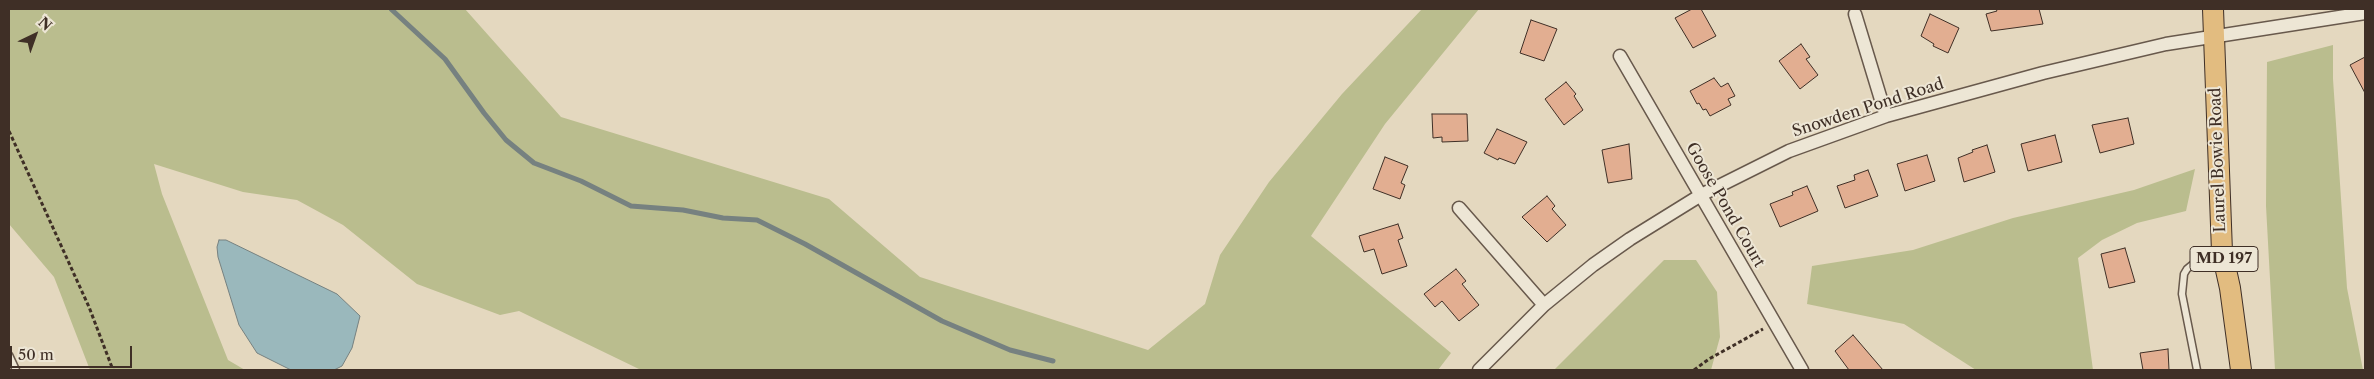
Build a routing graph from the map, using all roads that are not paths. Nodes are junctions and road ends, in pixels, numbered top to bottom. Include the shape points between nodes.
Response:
1 (2213, 9) edge
2 (2365, 13) edge
3 (1855, 14) dead end
4 (2214, 37) junction
5 (1620, 56) dead end
6 (1886, 116) junction
7 (1701, 195) junction
8 (1460, 208) dead end
9 (2222, 252) junction
10 (1544, 305) junction
11 (9, 355) edge
12 (16, 370) edge
13 (1479, 370) edge
14 (1802, 370) edge
15 (2197, 370) edge
16 (2241, 370) edge

1 - 4 main road, Laurel Bowie Road / MD 197
2 - 4 street, Snowden Pond Road
3 - 6 street
4 - 6 street, Snowden Pond Road via 2166,44 2043,73
4 - 9 main road, Laurel Bowie Road / MD 197
5 - 7 street, Goose Pond Court
6 - 7 street, Snowden Pond Road via 1788,151
7 - 10 street, Snowden Pond Road via 1622,244
7 - 14 street, Goose Pond Court
8 - 10 street
9 - 15 lane via 2204,255 2184,274 2182,294
9 - 16 main road, Laurel Bowie Road / MD 197
10 - 13 street, Snowden Pond Road
11 - 12 lane

